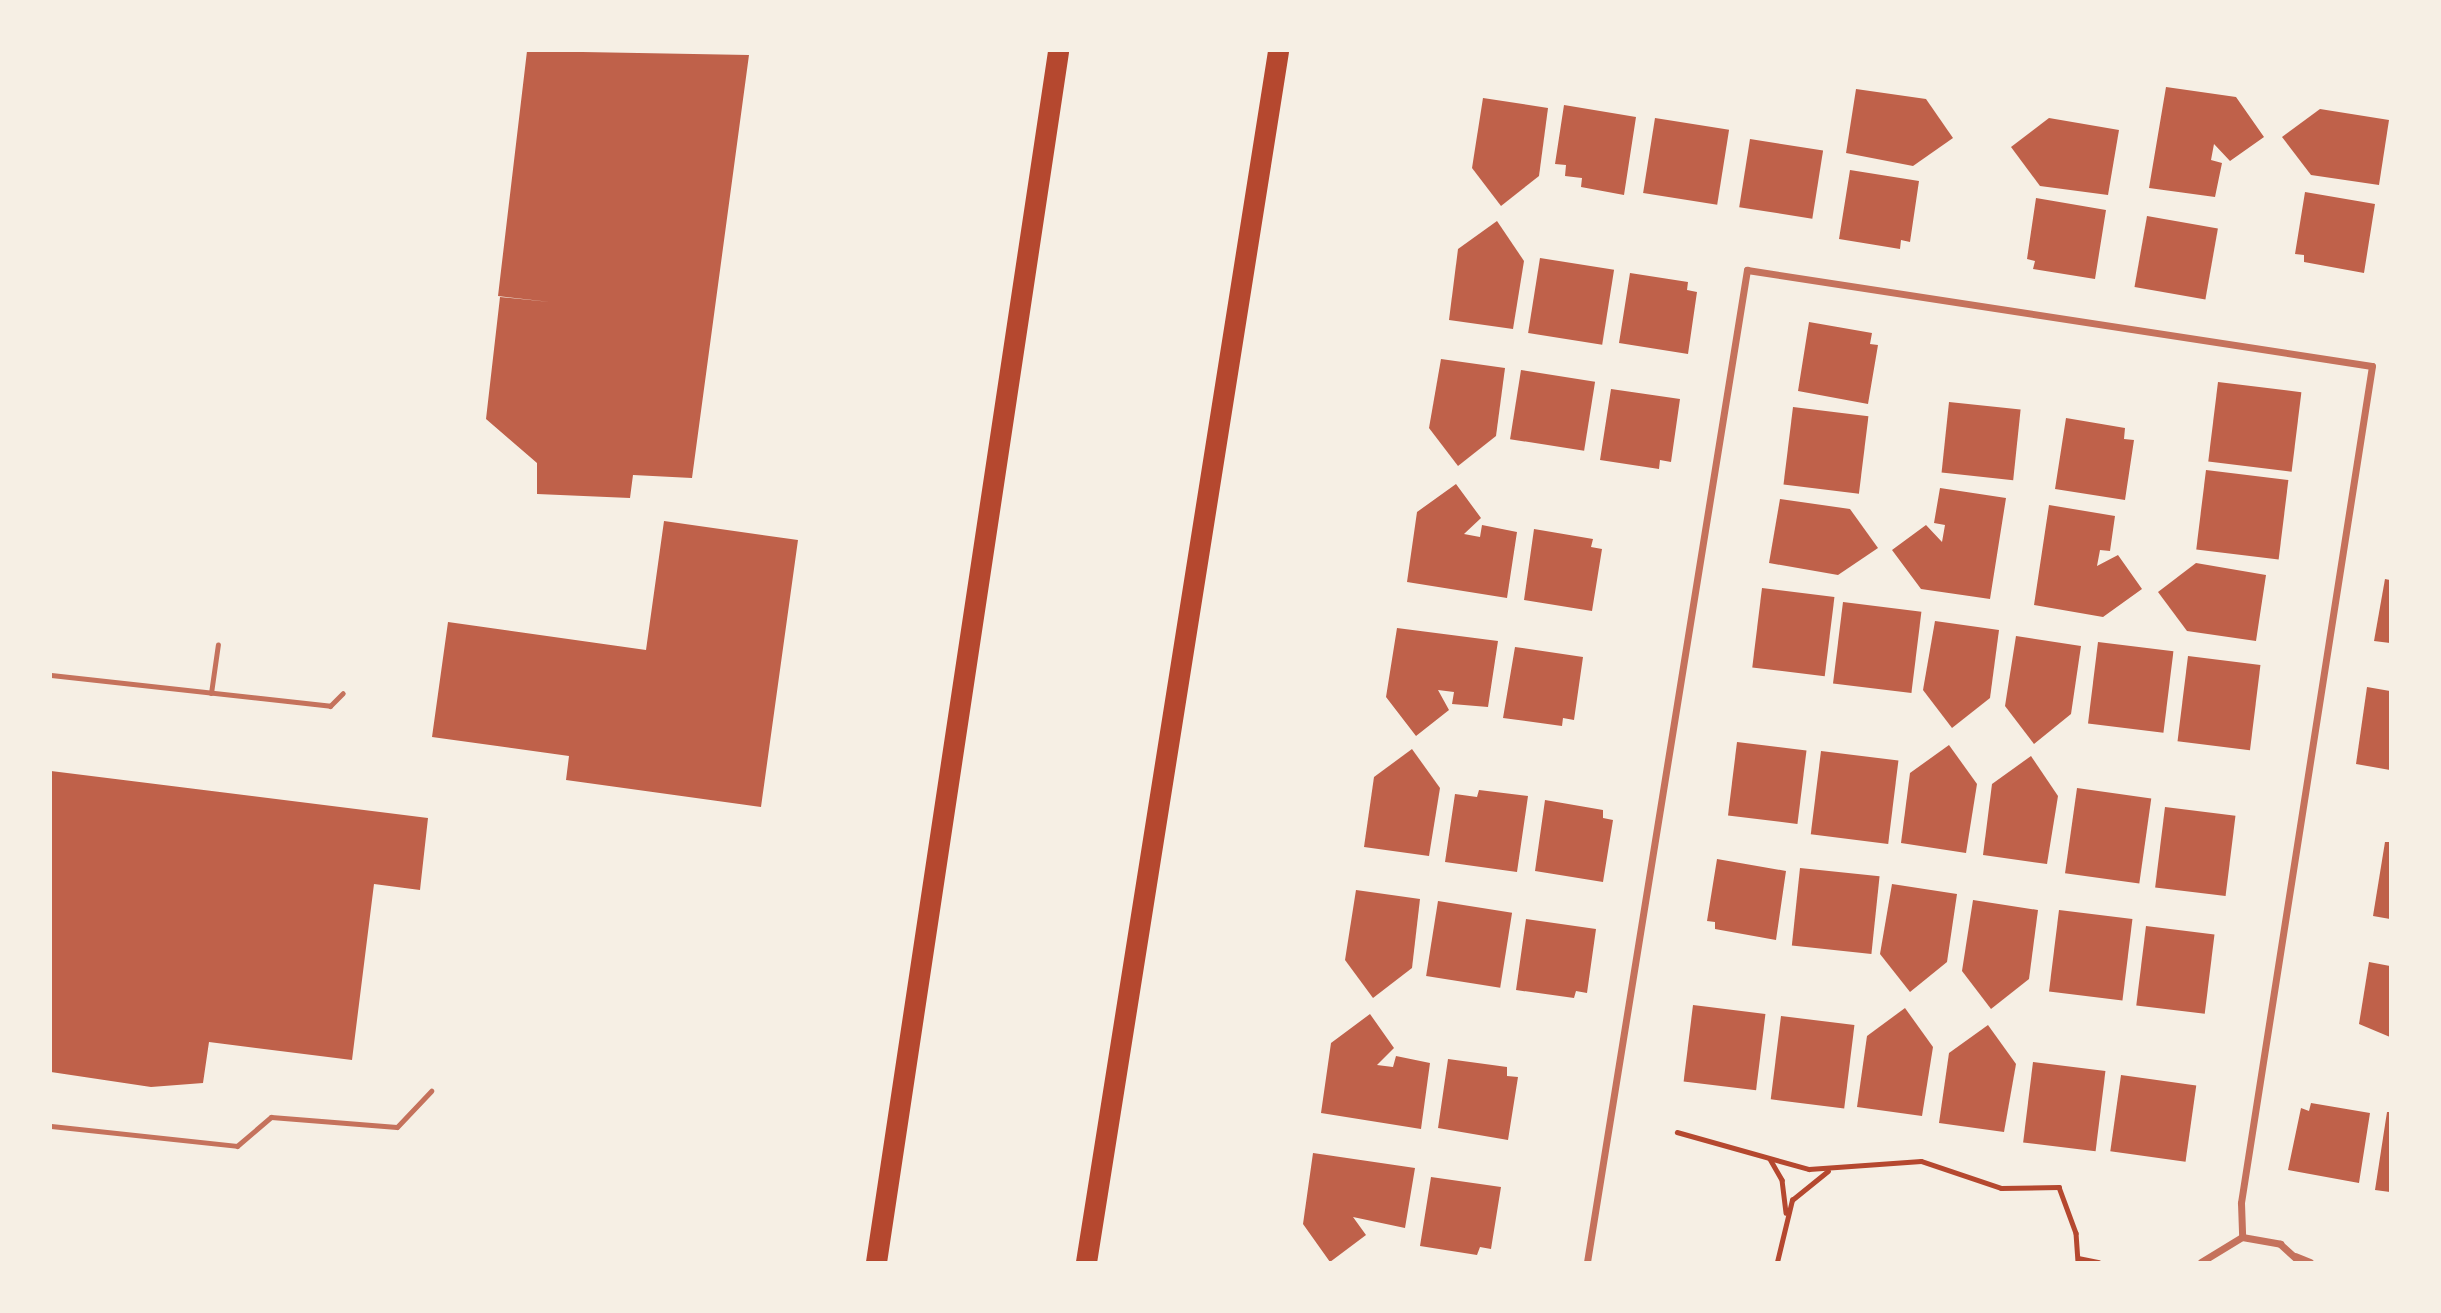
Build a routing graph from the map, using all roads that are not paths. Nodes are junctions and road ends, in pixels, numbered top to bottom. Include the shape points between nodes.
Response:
1 (1058, 51) edge
2 (1278, 51) edge
3 (218, 644) dead end
4 (51, 675) edge
5 (211, 693) junction
6 (343, 693) dead end
7 (432, 1091) dead end
8 (51, 1126) edge
9 (2242, 1237) junction
10 (2297, 1259) edge
11 (876, 1262) edge
12 (1086, 1262) edge
13 (1587, 1262) edge
14 (2201, 1262) edge
15 (2310, 1262) edge

1 - 11 highway
2 - 12 highway
3 - 5 lane
4 - 5 lane
5 - 6 lane via 330,706
7 - 8 lane via 397,1127 271,1116 237,1146
9 - 10 street via 2271,1240
9 - 13 street via 2241,1203 2372,366 1747,270
9 - 14 street
10 - 15 street

